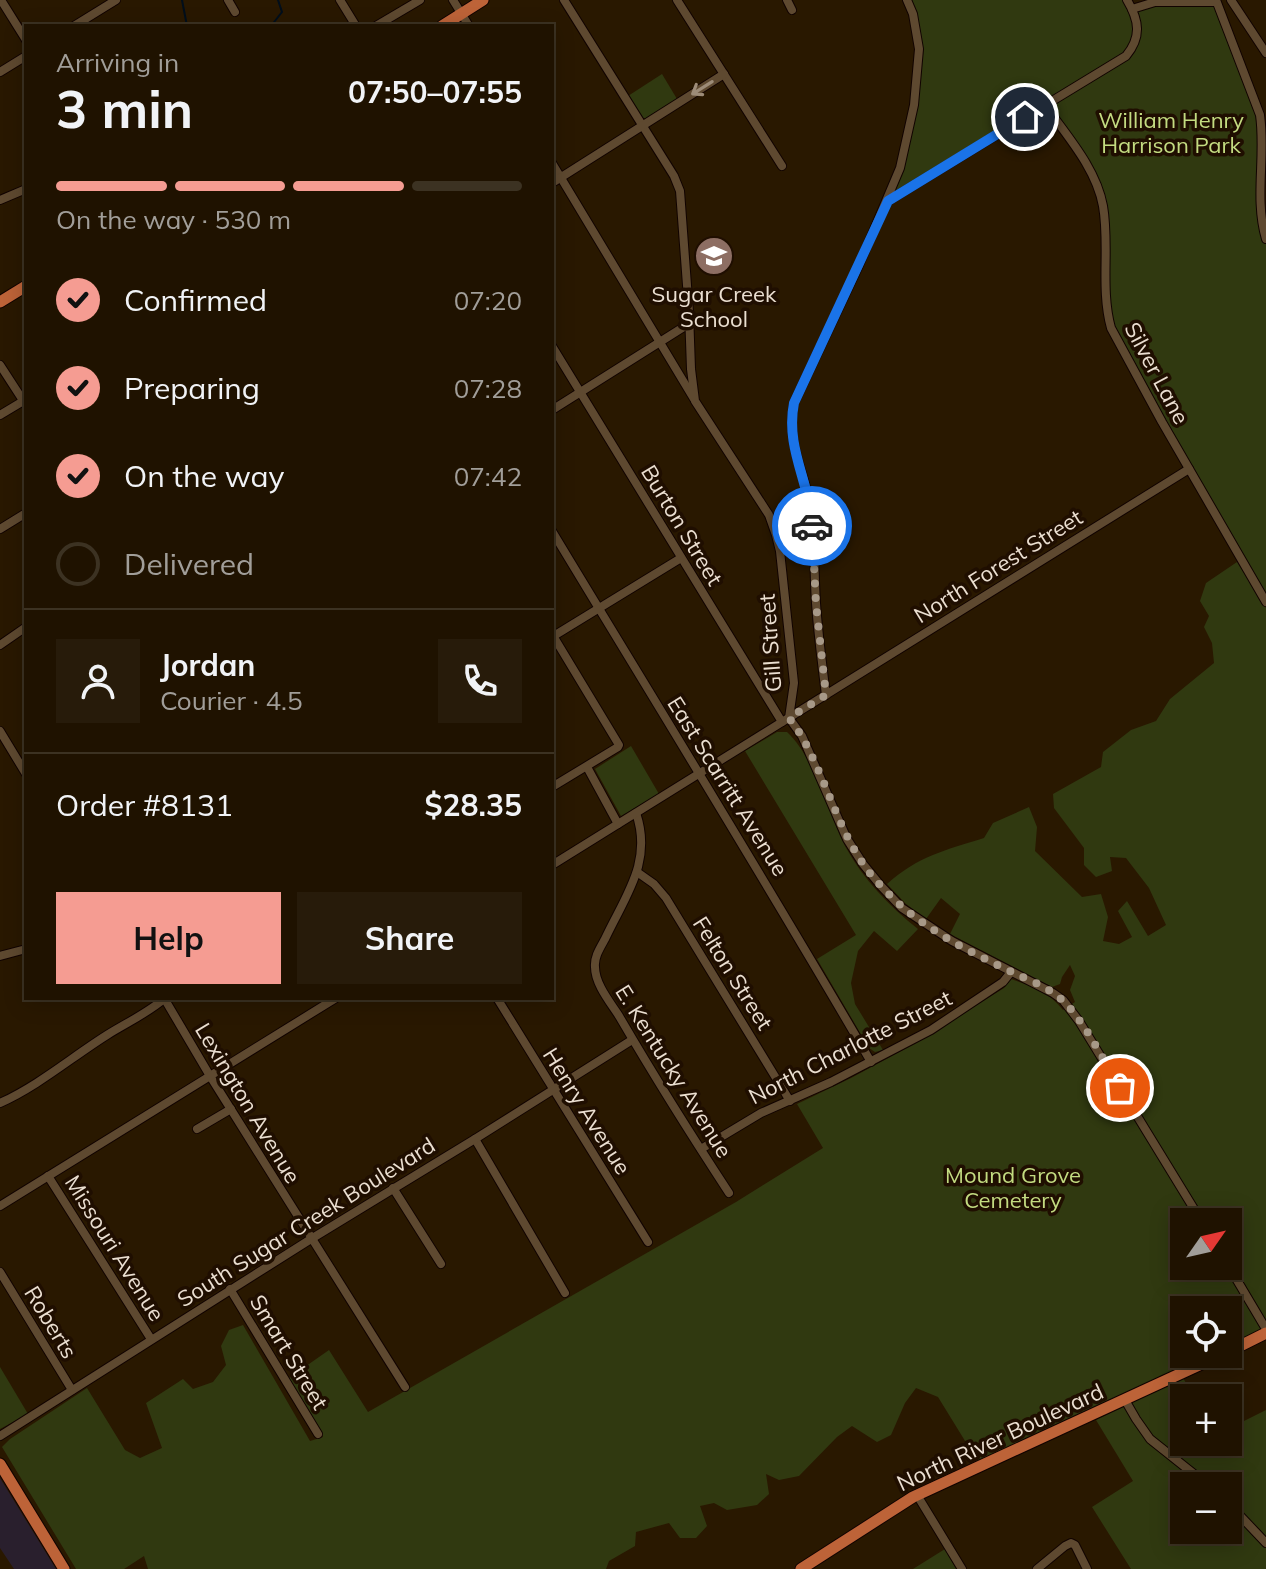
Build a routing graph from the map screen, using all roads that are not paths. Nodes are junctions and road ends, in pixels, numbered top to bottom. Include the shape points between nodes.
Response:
1 (1, 0) edge
2 (116, 0) edge
3 (228, 0) edge
4 (340, 0) edge
5 (420, 0) edge
6 (453, 0) edge
7 (483, 0) edge
8 (564, 0) edge
9 (677, 0) edge
10 (787, 0) edge
11 (907, 0) edge
12 (1127, 0) edge
13 (1231, 0) edge
14 (1216, 1) edge
15 (1132, 9) junction
16 (792, 10) dead end
17 (235, 12) dead end
18 (461, 14) junction
19 (77, 24) edge
20 (355, 24) edge
21 (379, 24) edge
22 (445, 24) edge
23 (468, 24) edge
24 (24, 37) edge
25 (1266, 53) edge
26 (24, 57) edge
27 (0, 72) edge
28 (724, 74) junction
29 (1045, 105) junction
30 (643, 125) junction
31 (782, 166) dead end
32 (556, 180) edge
33 (24, 190) edge
34 (0, 200) edge
35 (888, 201) junction
36 (1266, 239) edge
37 (24, 287) edge
38 (0, 302) edge
39 (690, 323) junction
40 (659, 341) junction
41 (554, 349) edge
42 (0, 365) edge
43 (580, 392) junction
44 (24, 401) edge
45 (695, 401) junction
46 (24, 403) edge
47 (554, 409) edge
48 (0, 415) edge
49 (1189, 469) junction
50 (24, 514) edge
51 (0, 529) edge
52 (554, 534) edge
53 (681, 558) junction
54 (1266, 602) edge
55 (599, 609) junction
56 (24, 628) edge
57 (554, 635) edge
58 (554, 639) edge
59 (0, 645) edge
60 (826, 695) junction
61 (786, 720) junction
62 (0, 731) edge
63 (587, 767) junction
64 (24, 771) edge
65 (699, 774) junction
66 (554, 786) edge
67 (636, 813) junction
68 (618, 824) junction
69 (554, 864) edge
70 (637, 872) junction
71 (24, 950) edge
72 (0, 956) edge
73 (1011, 972) junction
74 (163, 1000) edge
75 (166, 1000) edge
76 (333, 1000) edge
77 (498, 1000) edge
78 (632, 1040) junction
79 (871, 1062) junction
80 (210, 1076) junction
81 (553, 1090) junction
82 (2, 1098) edge
83 (790, 1101) junction
84 (231, 1109) junction
85 (197, 1129) dead end
86 (475, 1139) junction
87 (701, 1149) junction
88 (48, 1176) junction
89 (393, 1188) junction
90 (729, 1193) dead end
91 (1, 1202) edge
92 (1193, 1208) edge
93 (311, 1239) junction
94 (648, 1242) dead end
95 (441, 1264) dead end
96 (0, 1272) edge
97 (1237, 1280) edge
98 (230, 1289) junction
99 (565, 1293) dead end
100 (1266, 1331) edge
101 (151, 1339) junction
102 (1242, 1344) edge
103 (1194, 1368) edge
104 (405, 1387) dead end
105 (72, 1390) junction
106 (1125, 1400) junction
107 (318, 1434) dead end
108 (0, 1436) edge
109 (0, 1464) edge
110 (1191, 1472) edge
111 (917, 1495) junction
112 (1242, 1518) edge
113 (1266, 1543) edge
114 (64, 1569) edge
115 (801, 1569) edge
116 (962, 1569) edge
117 (1037, 1569) edge
118 (1087, 1569) edge

1 - 24 street
2 - 19 street
3 - 17 street
4 - 20 street
5 - 21 street
6 - 18 street
7 - 18 main road
8 - 30 street, Gill Street
9 - 28 street
10 - 16 street
11 - 35 street via 918,33 917,82
12 - 15 street
13 - 25 street
14 - 15 street via 1155,2
14 - 36 street via 1264,131 1261,217
15 - 29 street via 1137,28 1126,56
18 - 22 main road
18 - 23 street
26 - 27 street
28 -> 30 street
28 - 31 street
29 - 35 street
29 - 49 street, Silver Lane via 1087,165 1100,194 1111,328
30 - 32 street
30 - 39 street, Gill Street via 680,191
32 - 40 street
33 - 34 street
35 - 60 street via 790,420 812,516
37 - 38 main road
39 - 40 street
39 - 45 street, Gill Street
40 - 43 street
40 - 45 street
41 - 43 street, Burton Street
42 - 44 street
43 - 47 street
43 - 53 street, Burton Street
45 - 61 street, Gill Street via 769,515 776,535 794,683
46 - 48 street
49 - 54 street, Silver Lane
49 - 60 street, North Forest Street
50 - 51 street
52 - 55 street, East Scarritt Avenue
53 - 55 street
53 - 61 street, Burton Street
55 - 57 street
55 - 65 street, East Scarritt Avenue
56 - 59 street
58 - 63 street via 617,742 618,747
60 - 61 street, North Forest Street
61 - 65 street
61 - 73 street, Gill Street via 802,736 847,839 881,886 927,926
62 - 64 street
63 - 66 street
63 - 68 street
65 - 67 street
65 - 79 street, East Scarritt Avenue
67 - 68 street
67 - 70 street via 642,839
68 - 69 street
70 - 78 street, E. Kentucky Avenue via 595,966 597,980
70 - 83 street, Felton Street via 666,898
71 - 72 street
73 - 79 street, North Charlotte Street via 970,1005
73 - 92 street, Gill Street via 1053,993 1071,1010
74 - 82 street
75 - 80 street, Lexington Avenue
76 - 80 street
77 - 81 street, Henry Avenue
78 - 81 street, South Sugar Creek Boulevard
78 - 87 street, E. Kentucky Avenue
79 - 83 street, North Charlotte Street
80 - 84 street, Lexington Avenue
80 - 88 street
81 - 86 street, South Sugar Creek Boulevard
81 - 94 street, Henry Avenue
83 - 87 street, North Charlotte Street
84 - 85 street
84 - 93 street, Lexington Avenue
86 - 89 street, South Sugar Creek Boulevard
86 - 99 street
87 - 90 street, E. Kentucky Avenue
88 - 91 street
88 - 101 street, Missouri Avenue
89 - 93 street, South Sugar Creek Boulevard
89 - 95 street
93 - 98 street, South Sugar Creek Boulevard
93 - 104 street, Lexington Avenue
96 - 105 street, Roberts
97 - 100 street
98 - 101 street, South Sugar Creek Boulevard
98 - 107 street, Smart Street
100 - 102 main road, North River Boulevard
101 - 105 street, South Sugar Creek Boulevard
103 - 106 main road, North River Boulevard
105 - 108 street, South Sugar Creek Boulevard
106 - 110 street via 1150,1439
106 - 111 main road, North River Boulevard
109 - 114 main road
111 - 115 main road, North River Boulevard
111 - 116 street
112 - 113 street
117 - 118 street via 1068,1543 1075,1545

